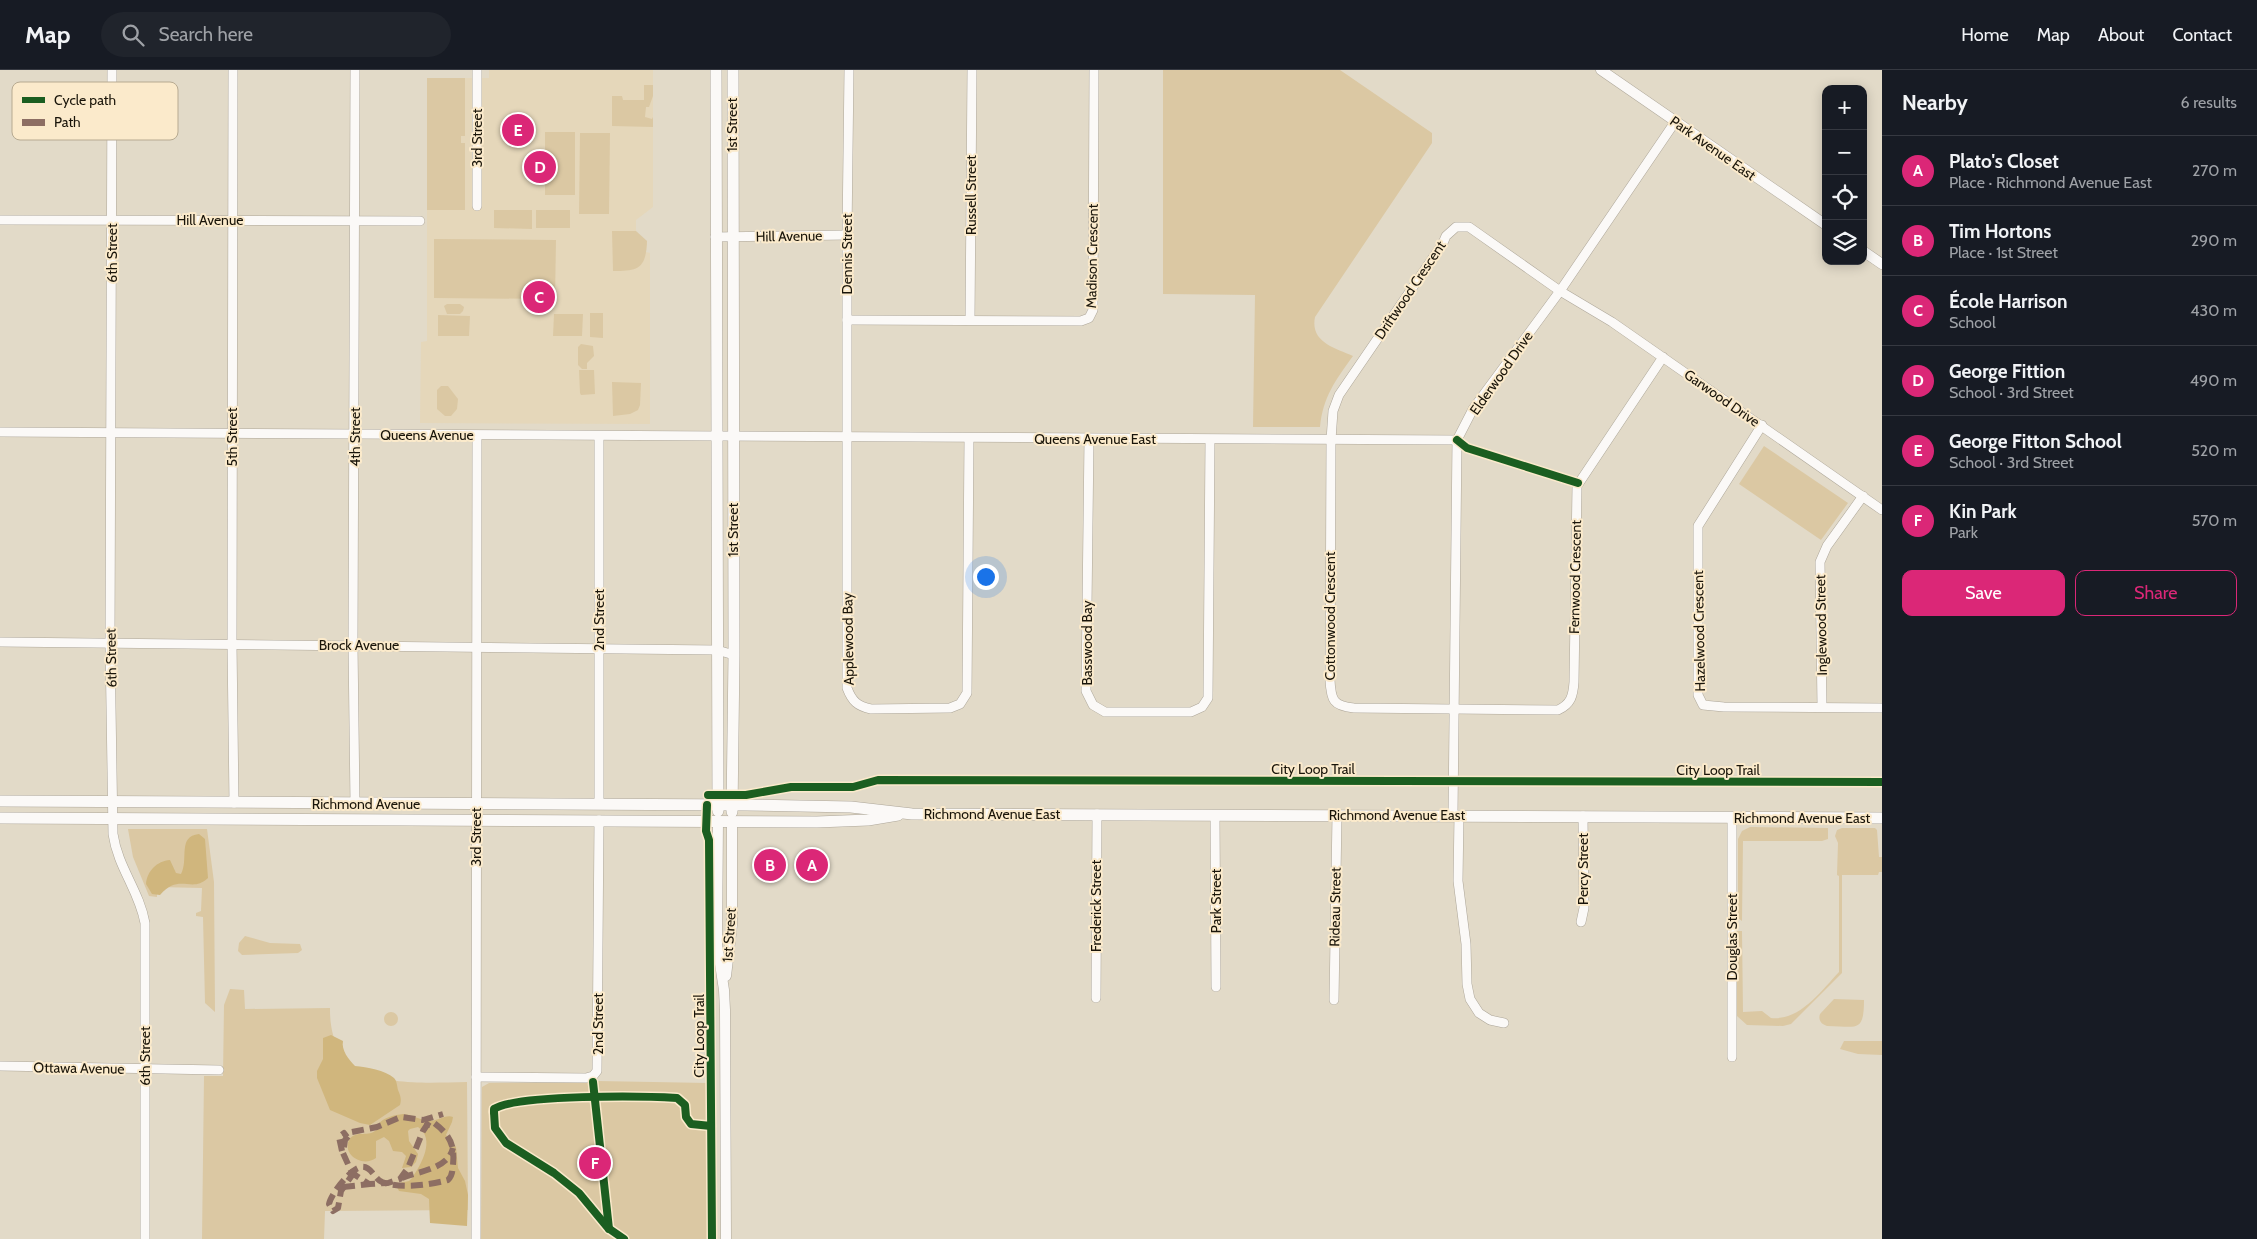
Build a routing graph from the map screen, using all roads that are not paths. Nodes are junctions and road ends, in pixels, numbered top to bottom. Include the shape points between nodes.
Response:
1 (233, 70) edge
2 (355, 70) edge
3 (477, 70) edge
4 (716, 70) edge
5 (733, 70) edge
6 (849, 70) edge
7 (972, 70) edge
8 (1094, 70) edge
9 (1605, 71) edge
10 (1674, 122) junction
11 (112, 140) edge
12 (477, 206) dead end
13 (0, 220) edge
14 (112, 220) junction
15 (355, 220) junction
16 (232, 221) junction
17 (420, 221) dead end
18 (1822, 223) edge
19 (847, 235) junction
20 (732, 236) junction
21 (716, 237) junction
22 (1867, 254) edge
23 (1882, 264) edge
24 (1560, 291) junction
25 (846, 320) junction
26 (970, 320) junction
27 (1663, 357) junction
28 (1762, 425) junction
29 (0, 432) edge
30 (111, 432) junction
31 (231, 432) junction
32 (355, 435) junction
33 (477, 435) junction
34 (599, 436) junction
35 (717, 437) junction
36 (733, 437) junction
37 (848, 438) junction
38 (968, 438) junction
39 (1089, 439) junction
40 (1210, 440) junction
41 (1331, 440) junction
42 (1457, 440) junction
43 (1863, 496) junction
44 (1882, 510) edge
45 (0, 642) edge
46 (110, 643) junction
47 (232, 644) junction
48 (353, 645) junction
49 (476, 647) junction
50 (599, 649) junction
51 (717, 650) junction
52 (734, 655) junction
53 (1822, 707) junction
54 (1882, 708) edge
55 (1453, 709) junction
56 (0, 802) edge
57 (113, 802) junction
58 (234, 803) junction
59 (355, 804) junction
60 (476, 804) junction
61 (598, 804) junction
62 (718, 805) junction
63 (732, 805) junction
64 (912, 814) junction
65 (1096, 814) junction
66 (1216, 815) junction
67 (1337, 815) junction
68 (1456, 815) junction
69 (1583, 816) junction
70 (1732, 817) junction
71 (0, 818) edge
72 (113, 818) junction
73 (1882, 818) edge
74 (476, 820) junction
75 (599, 820) junction
76 (718, 820) junction
77 (732, 821) junction
78 (1581, 922) dead end
79 (1216, 987) dead end
80 (724, 990) junction
81 (1096, 998) dead end
82 (1334, 1000) dead end
83 (1504, 1023) dead end
84 (1732, 1057) dead end
85 (0, 1066) edge
86 (145, 1069) junction
87 (219, 1070) dead end
88 (476, 1077) junction
89 (145, 1239) edge
90 (476, 1239) edge
91 (726, 1239) edge

1 - 16 street, 5th Street
2 - 15 street, 4th Street
3 - 12 street, 3rd Street
4 - 21 main road, 1st Street
5 - 20 main road, 1st Street
6 - 19 street, Dennis Street
7 - 26 street, Russell Street
8 - 26 street, Madison Crescent via 1093,310 1089,318 1081,321
9 - 10 street, Park Avenue East
10 - 18 street, Park Avenue East
10 - 24 street, Elderwood Drive
11 - 14 street, 6th Street
13 - 14 street, Hill Avenue
14 - 16 street, Hill Avenue
14 - 30 street, 6th Street
15 - 16 street, Hill Avenue
15 - 17 street, Hill Avenue
15 - 32 street, 4th Street
16 - 31 street, 5th Street
19 - 20 street, Hill Avenue
19 - 25 street, Dennis Street
20 - 21 street, Hill Avenue
20 - 36 main road, 1st Street
21 - 35 main road, 1st Street
22 - 23 street
24 - 27 street, Garwood Drive
24 - 41 street, Driftwood Crescent via 1470,228 1456,227 1446,236 1339,395 1333,410
24 - 42 street, Elderwood Drive via 1473,409
25 - 26 street, Madison Crescent
25 - 37 street, Dennis Street
27 - 28 street, Garwood Drive
27 - 55 street, Fernwood Crescent via 1576,486 1573,696 1567,706 1558,710
28 - 43 street, Garwood Drive
28 - 53 street, Hazelwood Crescent via 1698,526 1698,695 1703,705
29 - 30 street, Queens Avenue
30 - 31 street, Queens Avenue
30 - 46 street, 6th Street
31 - 32 street, Queens Avenue
31 - 47 street, 5th Street
32 - 33 street, Queens Avenue
32 - 48 street, 4th Street
33 - 34 street, Queens Avenue
33 - 49 street, 3rd Street
34 - 35 street, Queens Avenue
34 - 50 street, 2nd Street
35 - 36 street, Queens Avenue
35 - 51 main road, 1st Street
36 - 37 street, Queens Avenue East
36 - 52 main road, 1st Street
37 - 38 street, Queens Avenue East
37 - 38 street, Applewood Bay via 847,688 851,699 871,710 950,708 960,704 967,693
38 - 39 street, Queens Avenue East
39 - 40 street, Queens Avenue East
39 - 40 street, Basswood Bay via 1086,691 1093,705 1105,712 1191,712 1202,707 1208,698
40 - 41 street, Queens Avenue East
41 - 42 street, Queens Avenue East
41 - 55 street, Cottonwood Crescent via 1330,680 1334,702 1354,708
42 - 55 street, Elderwood Drive
43 - 44 street, Garwood Drive
43 - 53 street, Inglewood Street via 1827,546 1820,562
45 - 46 street, Brock Avenue
46 - 47 street, Brock Avenue
46 - 57 street, 6th Street
47 - 48 street, Brock Avenue
47 - 58 street, 5th Street
48 - 49 street, Brock Avenue
48 - 59 street, 4th Street
49 - 50 street, Brock Avenue
49 - 60 street, 3rd Street
50 - 51 street, Brock Avenue
50 - 61 street, 2nd Street
51 - 52 street, Brock Avenue
51 - 62 main road, 1st Street
52 - 63 main road, 1st Street
53 - 54 street, Hazelwood Crescent
55 - 68 street, Elderwood Drive
56 - 57 main road, Richmond Avenue
57 - 58 main road, Richmond Avenue
57 - 72 street, 6th Street
58 - 59 main road, Richmond Avenue
59 - 60 main road, Richmond Avenue
60 - 61 main road, Richmond Avenue
60 - 74 street, 3rd Street
61 - 62 main road, Richmond Avenue
62 - 63 main road, Richmond Avenue
62 - 76 main road, 1st Street
63 - 64 main road, Richmond Avenue East via 851,807
63 - 77 main road, 1st Street
64 - 65 main road, Richmond Avenue East
64 - 77 main road, Richmond Avenue East via 868,820
65 - 66 main road, Richmond Avenue East
65 - 81 street, Frederick Street
66 - 67 main road, Richmond Avenue East
66 - 79 street, Park Street
67 - 68 main road, Richmond Avenue East
67 - 82 street, Rideau Street
68 - 69 main road, Richmond Avenue East
68 - 83 street, Elderwood Drive via 1459,831 1458,881 1470,1000 1484,1016
69 - 70 main road, Richmond Avenue East
69 - 78 street, Percy Street via 1584,908
70 - 73 main road, Richmond Avenue East
70 - 84 street, Douglas Street
71 - 72 main road, Richmond Avenue
72 - 74 main road, Richmond Avenue
72 - 86 street, 6th Street via 116,851 141,904 145,923
74 - 75 main road, Richmond Avenue
74 - 88 street, 3rd Street
75 - 76 main road, Richmond Avenue
75 - 88 street, 2nd Street via 598,1065 593,1076
76 - 77 main road, Richmond Avenue
76 - 80 street, 1st Street via 718,944
77 - 80 street, 1st Street via 732,925
80 - 91 street, 1st Street
85 - 86 street, Ottawa Avenue
86 - 87 street, Ottawa Avenue
86 - 89 street, 6th Street
88 - 90 street, 3rd Street

